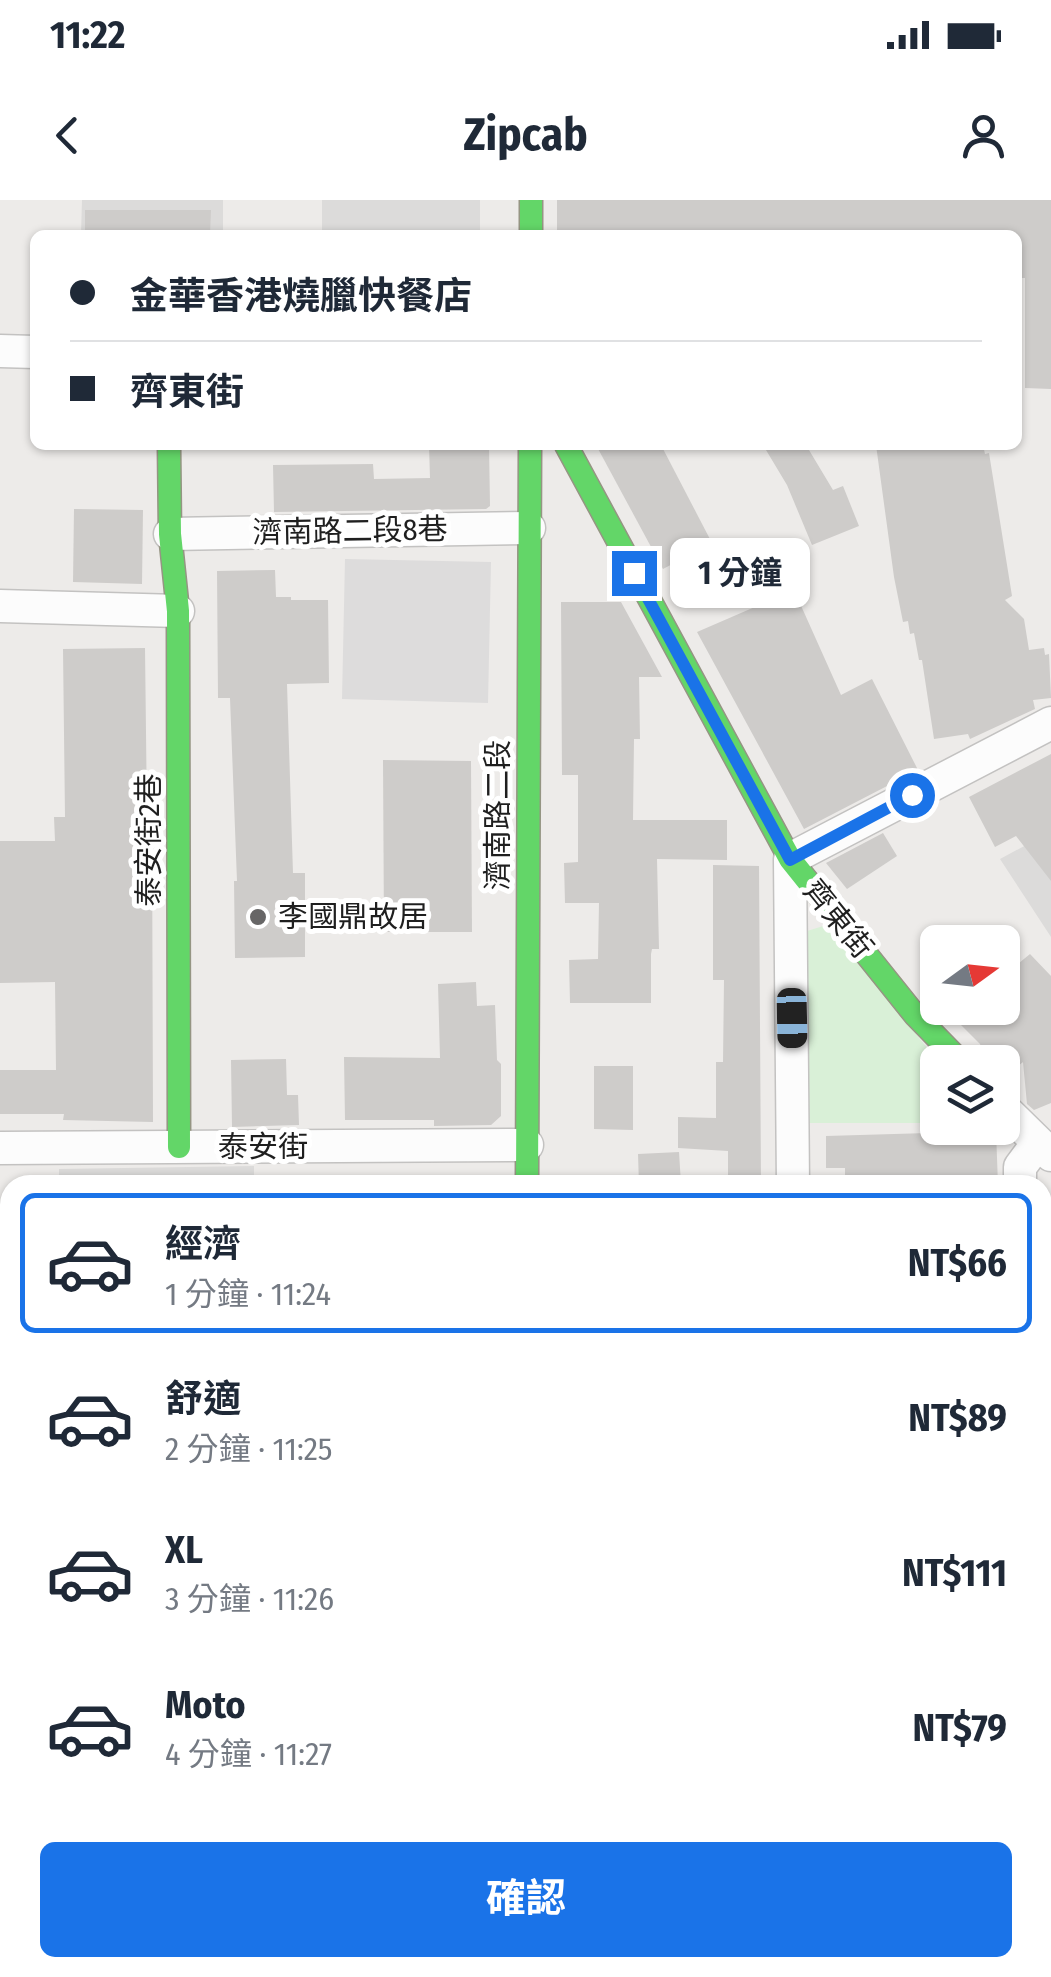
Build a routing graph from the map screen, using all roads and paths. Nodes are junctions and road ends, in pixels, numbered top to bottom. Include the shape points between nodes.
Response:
1 (531, 200) edge
2 (531, 230) edge
3 (0, 351) edge
4 (30, 352) edge
5 (168, 450) edge
6 (530, 450) edge
7 (569, 450) edge
8 (529, 528) junction
9 (170, 534) junction
10 (0, 606) edge
11 (178, 610) junction
12 (1051, 723) edge
13 (790, 860) junction
14 (945, 1045) edge
15 (1020, 1125) edge
16 (527, 1145) junction
17 (179, 1147) junction
18 (0, 1148) edge
19 (1044, 1150) edge
20 (527, 1175) edge
21 (793, 1175) edge
22 (1020, 1175) edge

1 - 2 main road
3 - 4 street
5 - 9 main road, 泰安街2巷
6 - 8 main road, 濟南路二段
7 - 13 main road, 齊東街
8 - 9 street, 濟南路二段8巷
8 - 16 main road, 濟南路二段
9 - 11 main road, 泰安街2巷
10 - 11 street
11 - 17 main road, 泰安街2巷
12 - 13 street
13 - 14 main road, 齊東街
13 - 21 street
15 - 19 street
16 - 17 street, 泰安街
16 - 20 main road, 濟南路二段
17 - 18 street, 泰安街
19 - 22 street via 1020,1167

